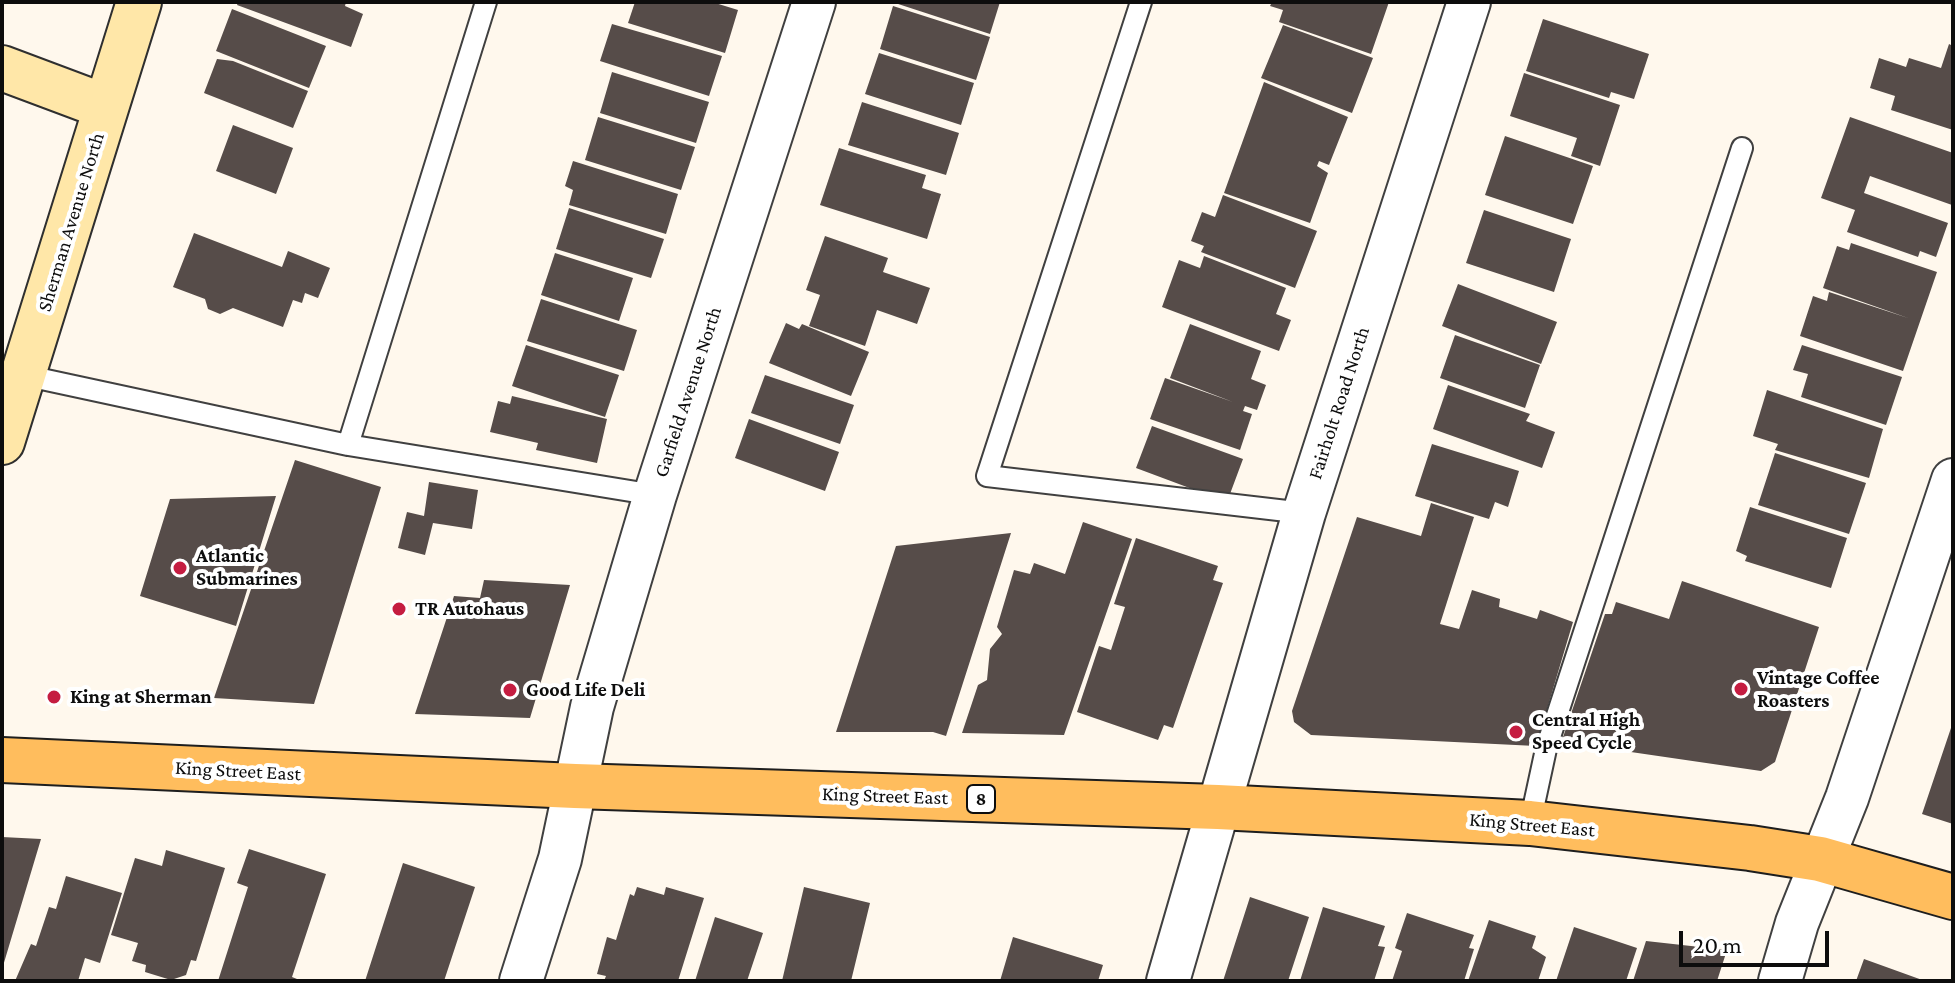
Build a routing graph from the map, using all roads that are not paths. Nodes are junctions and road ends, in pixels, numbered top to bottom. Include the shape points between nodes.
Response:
1 (139, 2) edge
2 (486, 2) edge
3 (814, 2) edge
4 (1141, 2) edge
5 (1469, 2) edge
6 (2, 68) edge
7 (106, 107) junction
8 (1742, 148) dead end
9 (23, 375) junction
10 (2, 442) edge
11 (348, 445) junction
12 (1953, 480) edge
13 (655, 495) junction
14 (1304, 513) junction
15 (2, 760) edge
16 (575, 786) junction
17 (1218, 807) junction
18 (1530, 823) junction
19 (1820, 859) junction
20 (1953, 897) edge
21 (521, 981) edge
22 (1168, 981) edge
23 (1780, 981) edge

1 - 7 street, Sherman Avenue North
2 - 11 lane
3 - 13 street, Garfield Avenue North
4 - 14 lane via 987,476
5 - 14 street, Fairholt Road North
6 - 7 street
7 - 9 street, Sherman Avenue North
8 - 18 lane via 1546,749
9 - 10 street, Sherman Avenue North
9 - 11 lane
11 - 13 lane
12 - 19 street via 1847,798
13 - 16 street, Garfield Avenue North via 592,707
14 - 17 street, Fairholt Road North
15 - 16 main road, King Street East / 8
16 - 17 main road, King Street East / 8
16 - 21 street, Garfield Avenue North via 560,859
17 - 18 main road, King Street East / 8
17 - 22 street, Fairholt Road North
18 - 19 main road, King Street East / 8
19 - 20 main road, King Street East / 8
19 - 23 street

